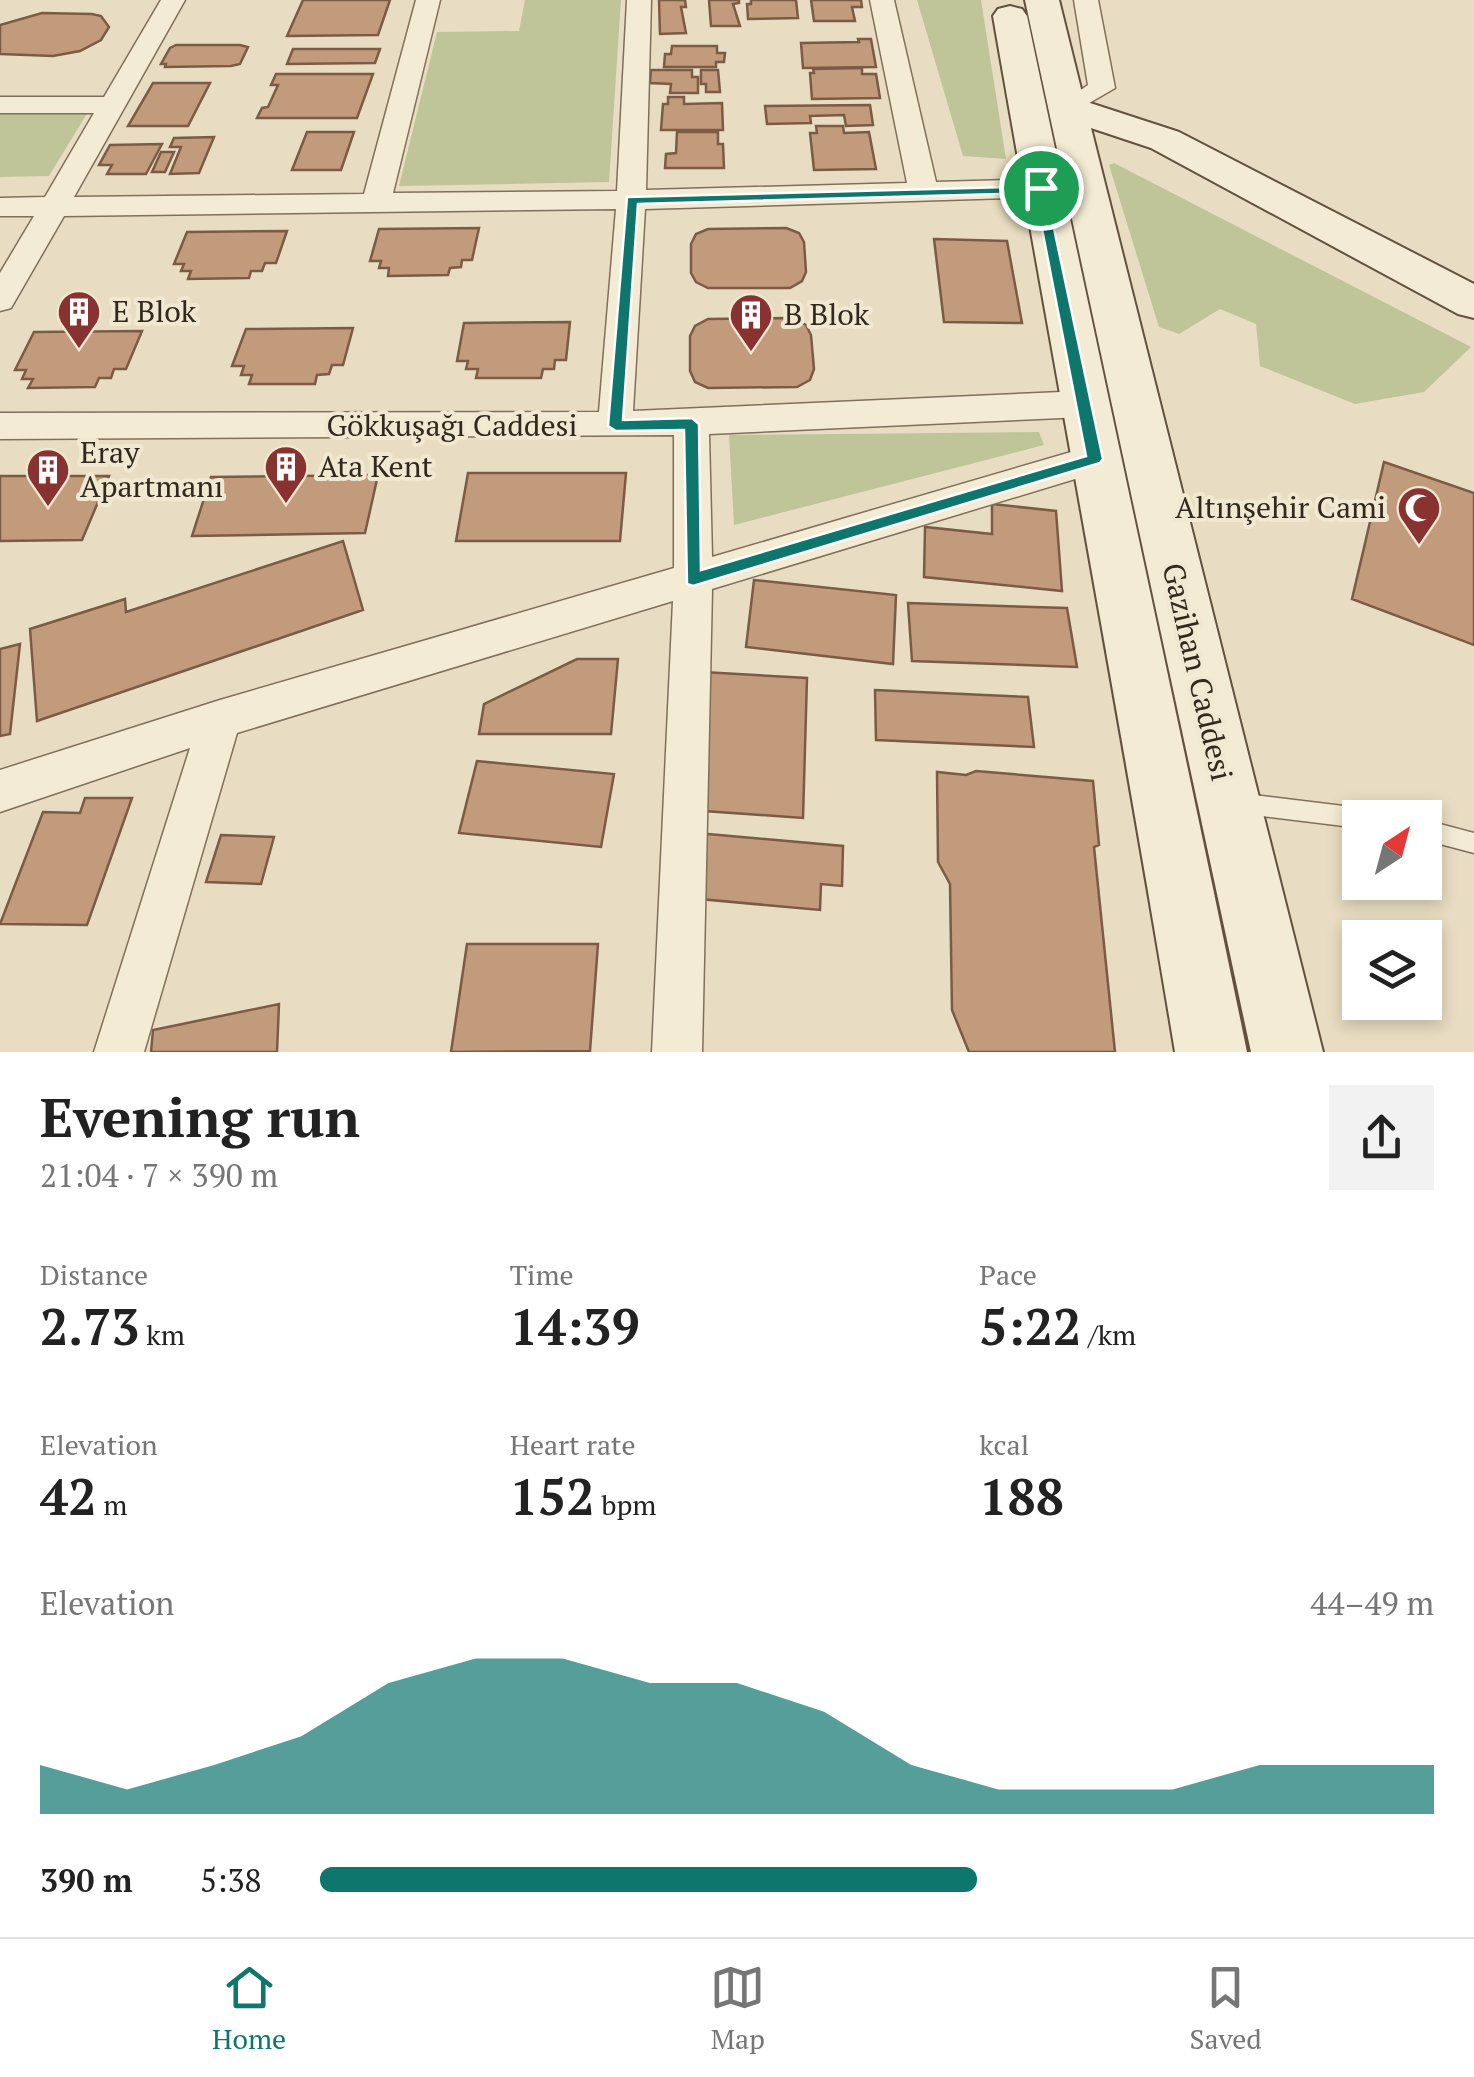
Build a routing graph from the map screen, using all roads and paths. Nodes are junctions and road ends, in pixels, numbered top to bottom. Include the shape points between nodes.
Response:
1 (173, 0) edge
2 (428, 0) edge
3 (639, 0) edge
4 (882, 0) edge
5 (1007, 0) edge
6 (1042, 0) edge
7 (1086, 0) edge
8 (112, 104) junction
9 (0, 105) edge
10 (1070, 121) junction
11 (1041, 188) junction
12 (923, 189) junction
13 (632, 200) junction
14 (376, 204) junction
15 (53, 207) junction
16 (0, 208) edge
17 (0, 300) edge
18 (1474, 302) edge
19 (1474, 337) edge
20 (1084, 404) junction
21 (692, 424) junction
22 (0, 426) edge
23 (616, 426) junction
24 (1095, 459) junction
25 (693, 579) junction
26 (220, 719) junction
27 (0, 791) edge
28 (1227, 802) junction
29 (1342, 816) edge
30 (1442, 835) edge
31 (1474, 843) edge
32 (118, 1052) edge
33 (677, 1052) edge
34 (1211, 1052) edge
35 (1286, 1052) edge

1 - 8 street
2 - 14 street
3 - 13 street
4 - 12 street
5 - 11 main road, Gazihan Caddesi
6 - 10 main road, Gazihan Caddesi
7 - 10 street via 1102,88
8 - 9 street
8 - 15 street
10 - 18 main road via 1165,140
10 - 19 main road
10 - 28 main road, Gazihan Caddesi
11 - 12 street
11 - 20 main road, Gazihan Caddesi
12 - 13 street
13 - 14 street
13 - 23 street
14 - 15 street
15 - 16 street
15 - 17 street
20 - 21 street, Gökkuşağı Caddesi
20 - 24 main road, Gazihan Caddesi
21 - 23 street, Gökkuşağı Caddesi
21 - 25 street
22 - 23 street, Gökkuşağı Caddesi
24 - 25 street
24 - 34 main road, Gazihan Caddesi
25 - 26 street
25 - 33 street
26 - 27 street
26 - 32 street
28 - 29 lane
28 - 35 main road, Gazihan Caddesi
30 - 31 lane

